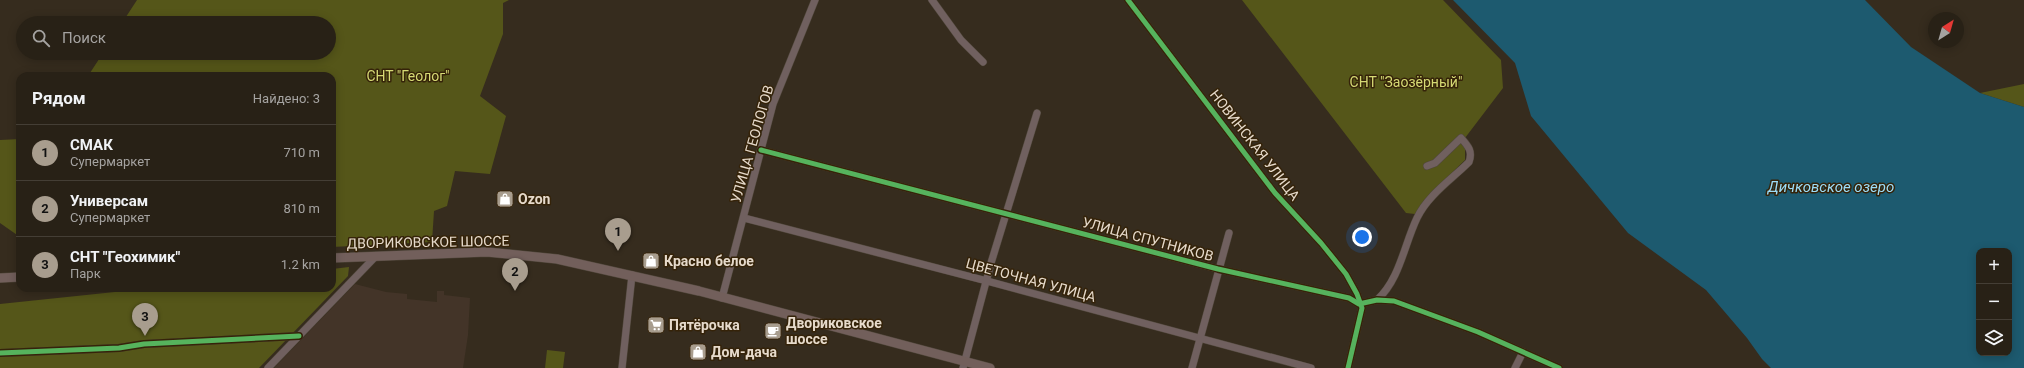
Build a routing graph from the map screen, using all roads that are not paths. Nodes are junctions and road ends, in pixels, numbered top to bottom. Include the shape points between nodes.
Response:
1 (815, 0) edge
2 (932, 0) edge
3 (1128, 0) edge
4 (983, 62) dead end
5 (1037, 113) dead end
6 (761, 150) junction
7 (1427, 166) dead end
8 (1006, 214) junction
9 (744, 218) junction
10 (1229, 233) dead end
11 (376, 256) junction
12 (336, 258) edge
13 (1218, 270) junction
14 (632, 275) junction
15 (16, 277) edge
16 (0, 278) edge
17 (986, 280) junction
18 (722, 298) junction
19 (1377, 300) junction
20 (1359, 304) junction
21 (300, 336) junction
22 (1199, 339) junction
23 (1523, 352) junction
24 (0, 353) edge
25 (964, 365) edge
26 (268, 368) edge
27 (622, 368) edge
28 (990, 368) edge
29 (1192, 368) edge
30 (1311, 368) edge
31 (1348, 368) edge
32 (1515, 368) edge
33 (1559, 368) edge

1 - 6 street, УЛИЦА ГЕОЛОГОВ via 773,104
2 - 4 street via 961,40
3 - 20 street, НОВИНСКАЯ УЛИЦА via 1275,193 1346,274 1357,294
5 - 8 street
6 - 8 street, УЛИЦА СПУТНИКОВ
6 - 9 street, УЛИЦА ГЕОЛОГОВ
7 - 19 street via 1435,163 1461,138 1472,155 1469,162 1434,194 1418,217 1388,290
8 - 13 street, УЛИЦА СПУТНИКОВ
8 - 17 street
9 - 17 street, ЦВЕТОЧНАЯ УЛИЦА
9 - 18 street, УЛИЦА ГЕОЛОГОВ
10 - 13 street
11 - 12 main road, ДВОРИКОВСКОЕ ШОССЕ
11 - 14 main road, ДВОРИКОВСКОЕ ШОССЕ via 462,252 510,253 575,262
11 - 21 street
13 - 20 street, УЛИЦА СПУТНИКОВ via 1349,298
13 - 22 street
14 - 18 main road, ДВОРИКОВСКОЕ ШОССЕ
14 - 27 street
15 - 16 main road
17 - 22 street, ЦВЕТОЧНАЯ УЛИЦА
17 - 25 street
18 - 25 main road, ДВОРИКОВСКОЕ ШОССЕ
19 - 20 street
19 - 23 street via 1394,300
20 - 31 street via 1362,308
21 - 24 street
21 - 26 street
22 - 29 street
22 - 30 street, ЦВЕТОЧНАЯ УЛИЦА
23 - 32 street
23 - 33 street
25 - 28 main road, ДВОРИКОВСКОЕ ШОССЕ

